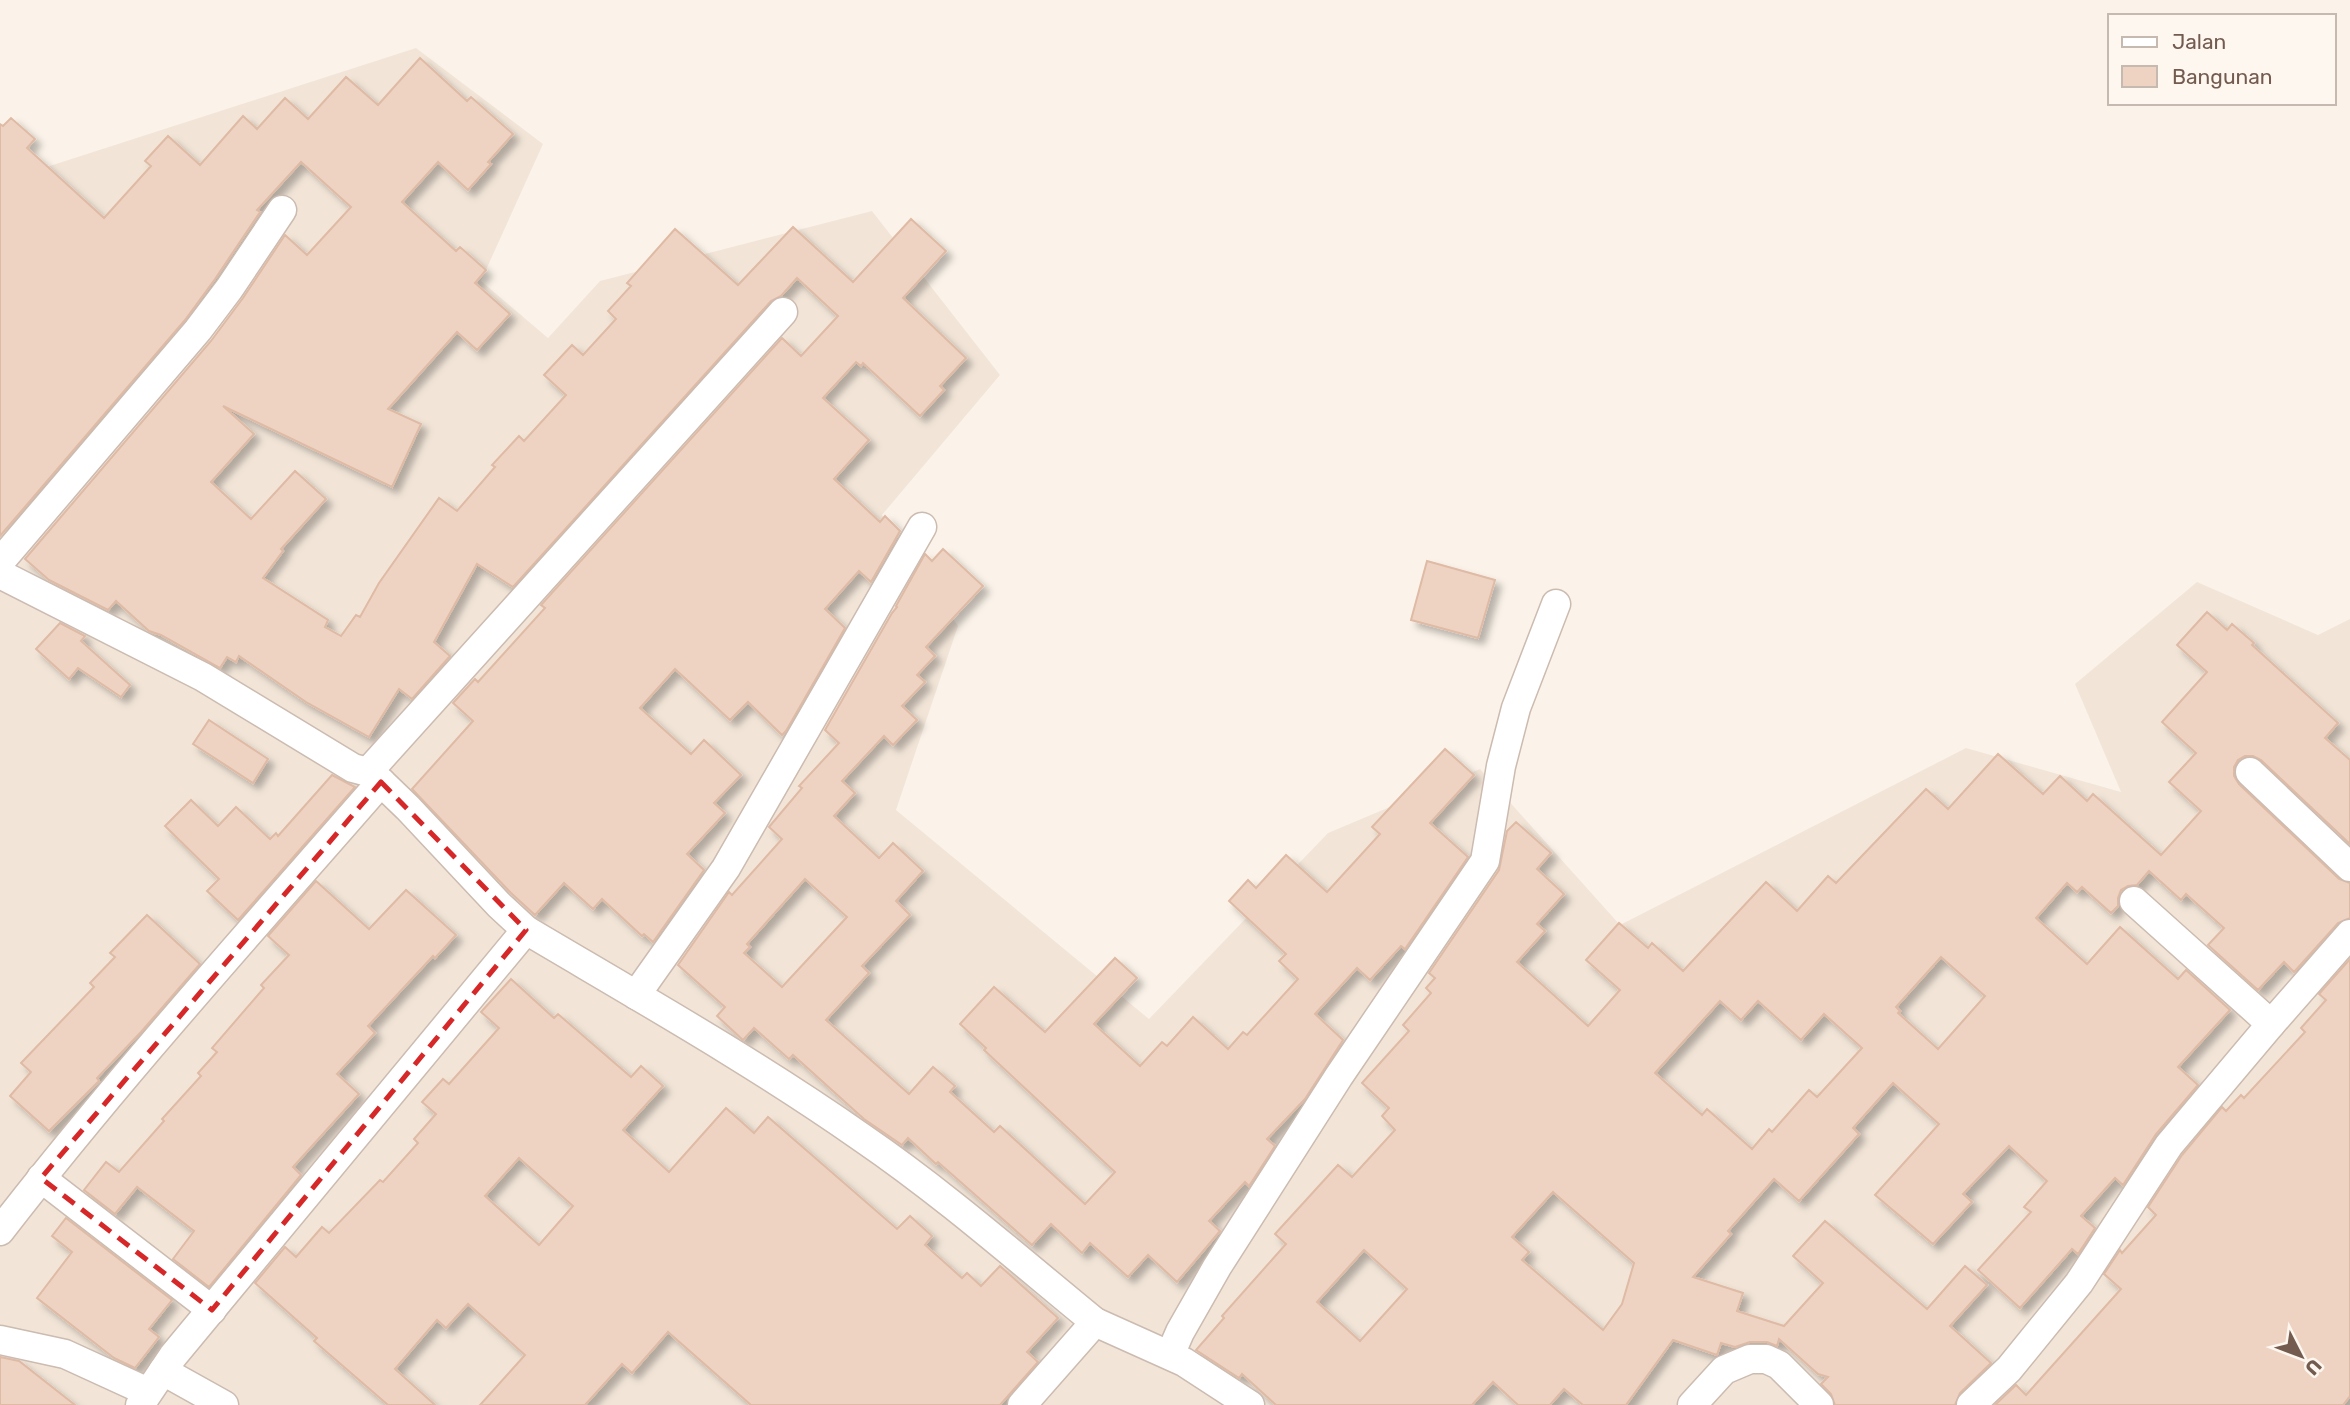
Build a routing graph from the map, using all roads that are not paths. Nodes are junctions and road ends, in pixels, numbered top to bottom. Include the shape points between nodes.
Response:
1 (282, 211) dead end
2 (783, 312) dead end
3 (922, 527) dead end
4 (0, 562) edge
5 (0, 574) edge
6 (1556, 604) dead end
7 (2250, 772) dead end
8 (388, 789) junction
9 (2350, 867) edge
10 (2134, 901) dead end
11 (526, 930) junction
12 (2350, 934) edge
13 (636, 995) junction
14 (2271, 1024) junction
15 (41, 1178) junction
16 (0, 1231) edge
17 (212, 1310) junction
18 (1094, 1322) junction
19 (0, 1340) edge
20 (1174, 1346) junction
21 (162, 1373) edge
22 (224, 1405) edge
23 (1021, 1405) edge
24 (1250, 1405) edge
25 (1692, 1405) edge
26 (1819, 1405) edge
27 (1971, 1405) edge

1 - 4 street via 198,330
2 - 8 street
3 - 13 street via 726,868
5 - 8 street via 203,677
6 - 20 street via 1516,708 1485,861 1217,1266
7 - 9 street
8 - 11 street
8 - 15 street via 157,1040
10 - 14 street
11 - 13 street
11 - 17 street
12 - 14 street
13 - 18 street via 861,1137
14 - 27 street via 2169,1145 2079,1283 2009,1369
15 - 16 street
15 - 17 street
17 - 21 street
18 - 20 street
18 - 23 street
19 - 21 street
20 - 24 street
21 - 22 street
25 - 26 street via 1724,1370 1750,1359 1766,1359 1779,1365

